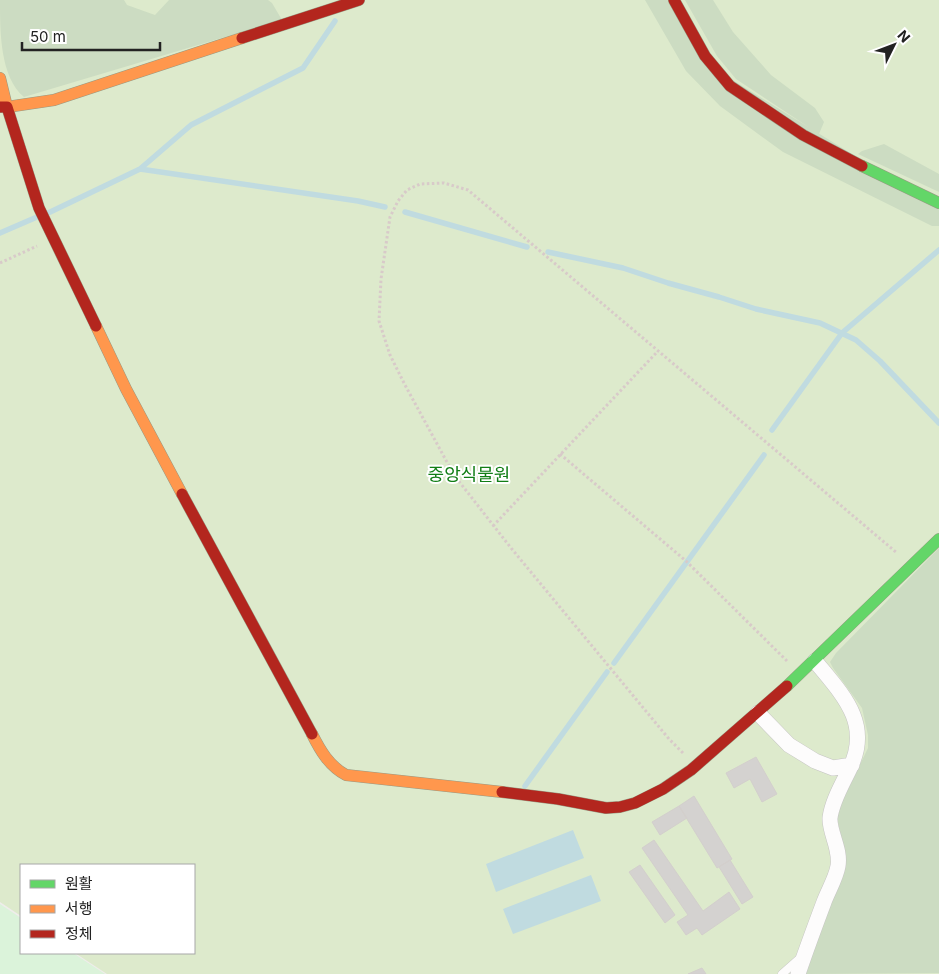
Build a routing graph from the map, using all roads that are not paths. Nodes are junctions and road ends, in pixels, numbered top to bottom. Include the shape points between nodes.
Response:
1 (359, 0) edge
2 (674, 0) edge
3 (0, 78) edge
4 (4, 107) edge
5 (939, 203) edge
6 (939, 538) edge
7 (815, 661) junction
8 (758, 713) junction
9 (852, 765) junction
10 (804, 954) junction
11 (782, 974) edge
12 (798, 974) edge

1 - 4 street via 54,100
2 - 5 street via 707,59 730,86 777,119 843,157
3 - 4 street
4 - 8 street via 45,222 136,406 329,764 346,775 510,793 601,808 621,806 656,792 696,766
6 - 7 street
7 - 8 street
7 - 9 street via 841,692 855,716 859,740
8 - 9 street via 789,745 815,761 833,768
9 - 10 street via 830,819 838,867
10 - 11 lane
10 - 12 street

